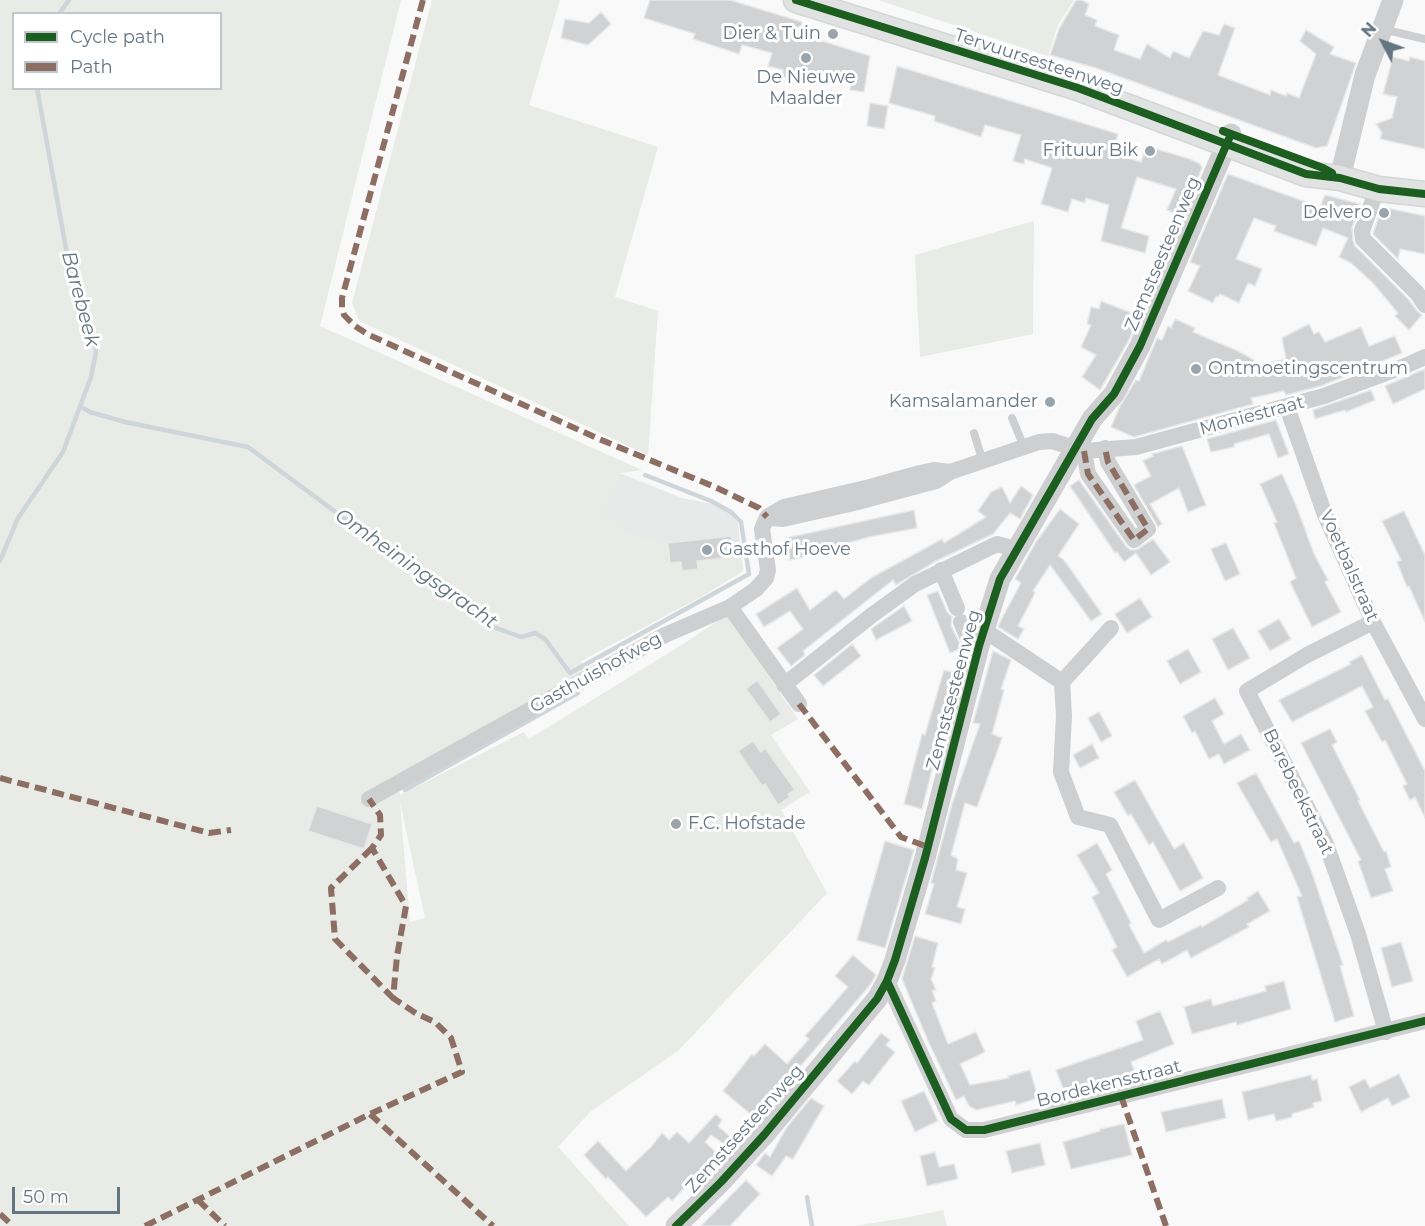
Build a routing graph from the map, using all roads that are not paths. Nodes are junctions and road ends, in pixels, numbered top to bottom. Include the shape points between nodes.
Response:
1 (796, 0) edge
2 (1393, 0) edge
3 (1382, 29) junction
4 (1425, 39) edge
5 (1229, 139) junction
6 (1340, 178) junction
7 (1379, 189) junction
8 (1425, 194) edge
9 (1425, 305) edge
10 (1425, 357) edge
11 (1287, 407) junction
12 (1012, 418) dead end
13 (974, 433) dead end
14 (1024, 447) junction
15 (1105, 448) junction
16 (1079, 450) junction
17 (983, 462) junction
18 (1016, 549) junction
19 (941, 570) junction
20 (730, 607) junction
21 (1373, 622) junction
22 (1111, 628) dead end
23 (982, 638) junction
24 (1062, 682) junction
25 (784, 685) junction
26 (799, 704) dead end
27 (1425, 719) edge
28 (369, 799) dead end
29 (1218, 888) dead end
30 (887, 981) junction
31 (1425, 1021) edge
32 (1386, 1032) junction
33 (676, 1226) edge

1 - 5 main road, Tervuursesteenweg
2 - 3 street
3 - 4 lane
3 - 6 street via 1365,75
5 - 6 main road, Tervuursesteenweg via 1306,174
5 - 16 street, Zemstsesteenweg via 1140,346 1114,393 1092,419
6 - 7 main road, Tervuursesteenweg
7 - 8 main road, Tervuursesteenweg
7 - 9 street via 1362,231 1363,239
10 - 11 street, Moniestraat
11 - 15 street, Moniestraat via 1136,447
11 - 21 street, Voetbalstraat via 1326,515
12 - 14 lane
13 - 17 lane
14 - 16 street, Gasthuishofweg via 1052,441
14 - 17 street, Gasthuishofweg
15 - 16 street, Moniestraat
15 - 16 street via 1108,462 1148,529 1134,540 1088,474
16 - 18 street, Zemstsesteenweg
17 - 20 street, Gasthuishofweg via 950,472 936,481 900,484 799,509 783,519 767,517 762,529 766,578
18 - 19 street via 998,544
18 - 23 street, Zemstsesteenweg via 1000,579
19 - 23 street, Zemstsesteenweg via 969,642
19 - 25 street via 872,615
20 - 25 street
20 - 28 street, Gasthuishofweg via 664,635
21 - 27 street, Voetbalstraat
21 - 32 street, Barebeekstraat via 1247,691 1326,844 1358,934
22 - 24 street
23 - 24 street via 1029,658
23 - 30 street, Zemstsesteenweg via 925,858
24 - 29 street via 1061,772 1078,818 1110,825 1159,920
25 - 26 street
30 - 32 street, Bordekensstraat via 951,1119 966,1130 984,1130
30 - 33 street, Zemstsesteenweg via 877,999 764,1135
31 - 32 street, Bordekensstraat

